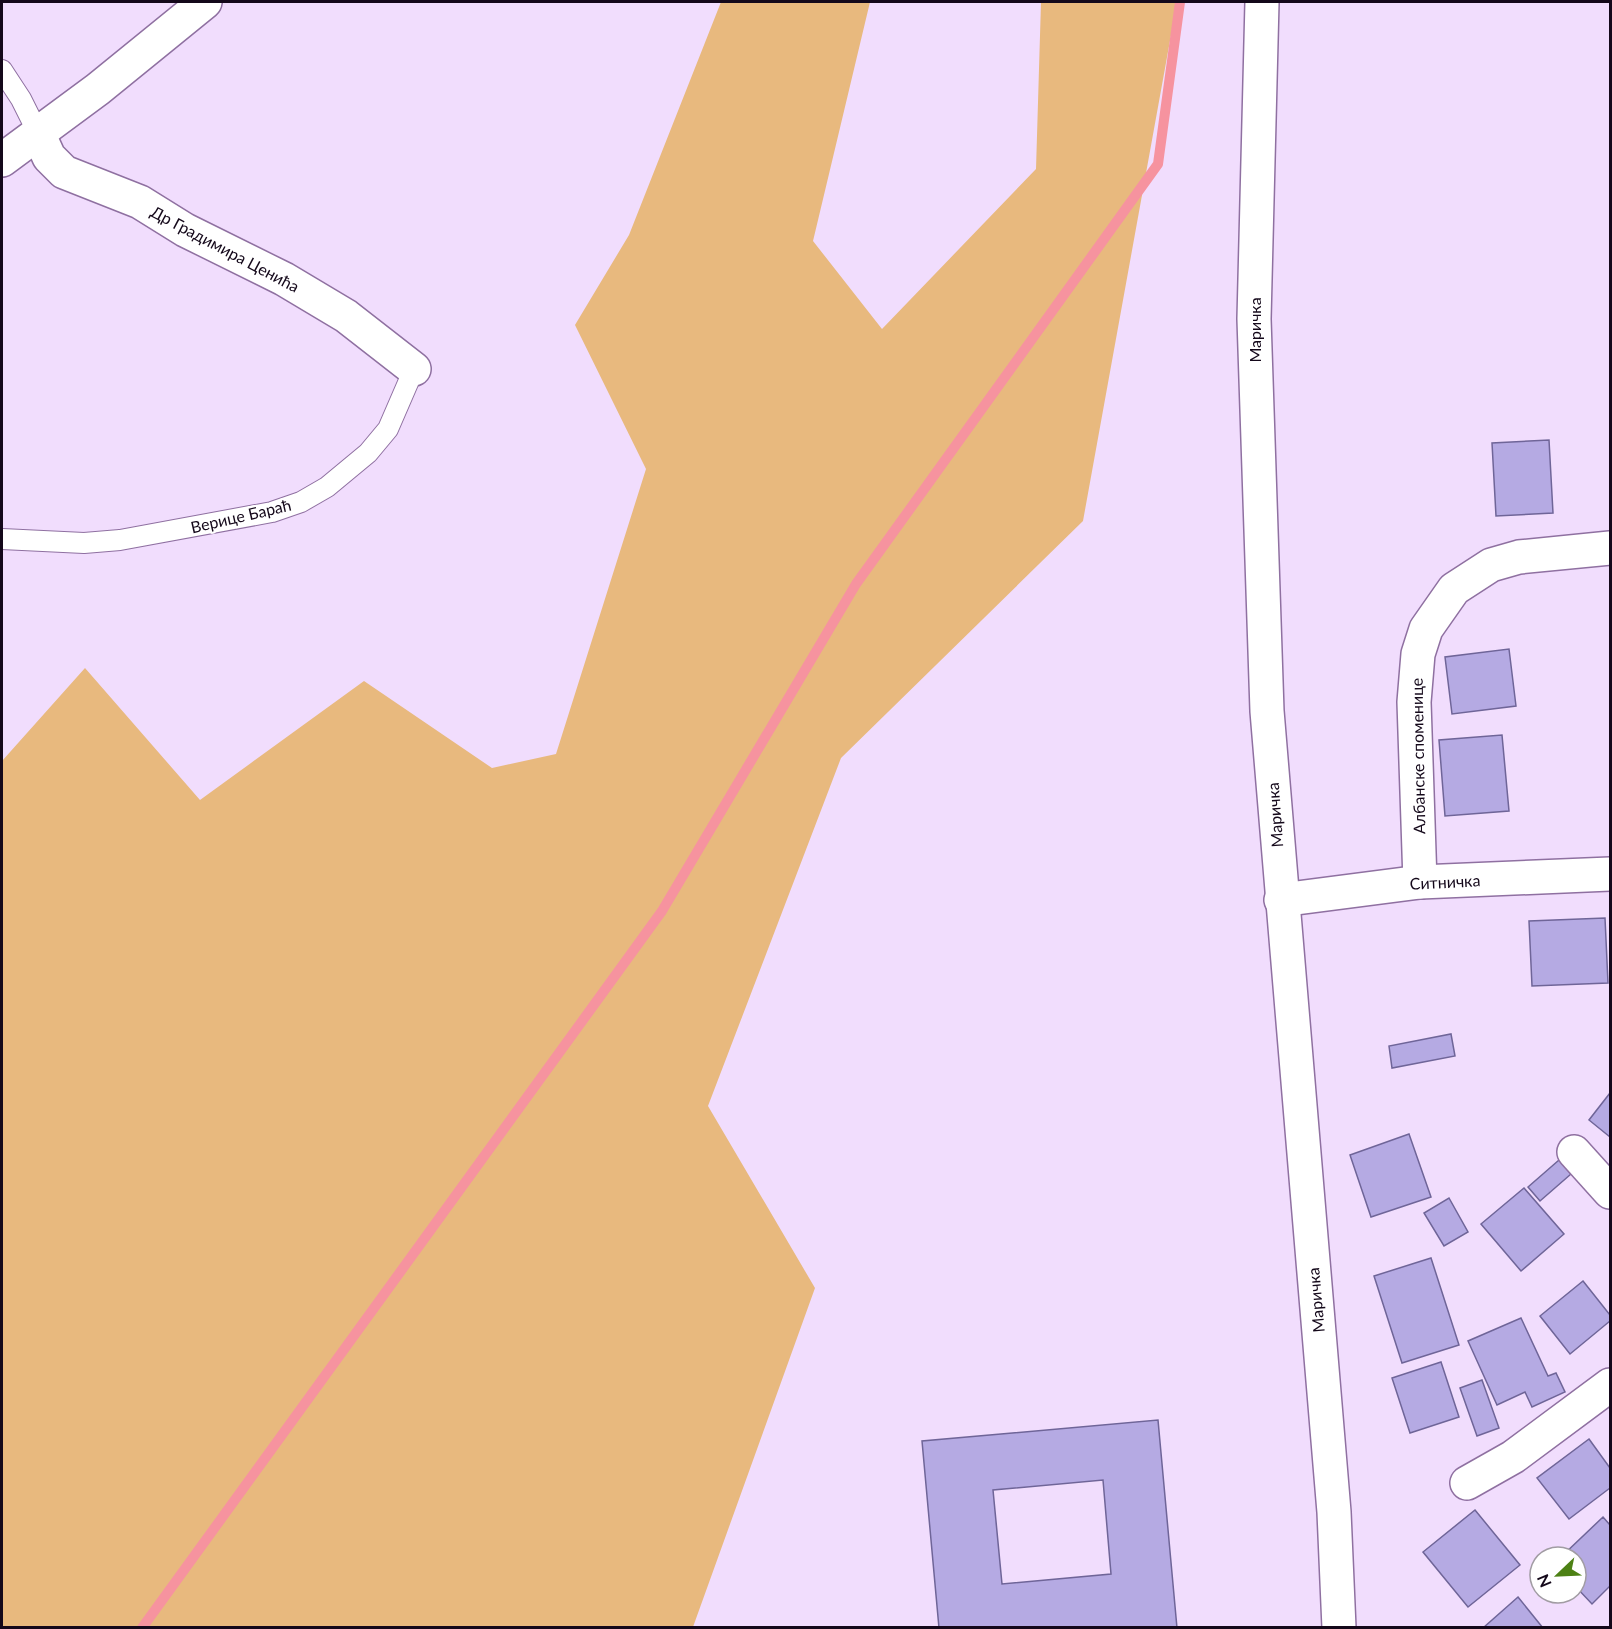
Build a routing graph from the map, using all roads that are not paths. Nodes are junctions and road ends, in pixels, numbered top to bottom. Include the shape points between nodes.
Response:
1 (204, 2) edge
2 (1262, 2) edge
3 (2, 70) edge
4 (39, 135) junction
5 (2, 160) edge
6 (414, 369) joint
7 (2, 539) edge
8 (1611, 548) edge
9 (1611, 874) edge
10 (1420, 882) junction
11 (1281, 900) junction
12 (1574, 1152) dead end
13 (1611, 1192) edge
14 (1611, 1385) edge
15 (1467, 1483) dead end
16 (1340, 1628) edge

1 - 4 street
2 - 11 street, Маричка via 1254,331 1266,700
3 - 4 lane
4 - 5 street
4 - 6 street, Др Градимира Ценића via 49,157 64,172 140,202 185,230 284,279 346,316
6 - 7 lane, Верице Бараћ via 388,429 368,453 334,482 301,502 272,512 156,536 84,543
8 - 10 street, Албанске споменице via 1519,557 1491,565 1454,589 1426,629 1418,654 1414,702
9 - 10 street, Ситничка
10 - 11 street, Ситничка
11 - 16 street, Маричка via 1334,1512
12 - 13 street
14 - 15 street via 1513,1457

